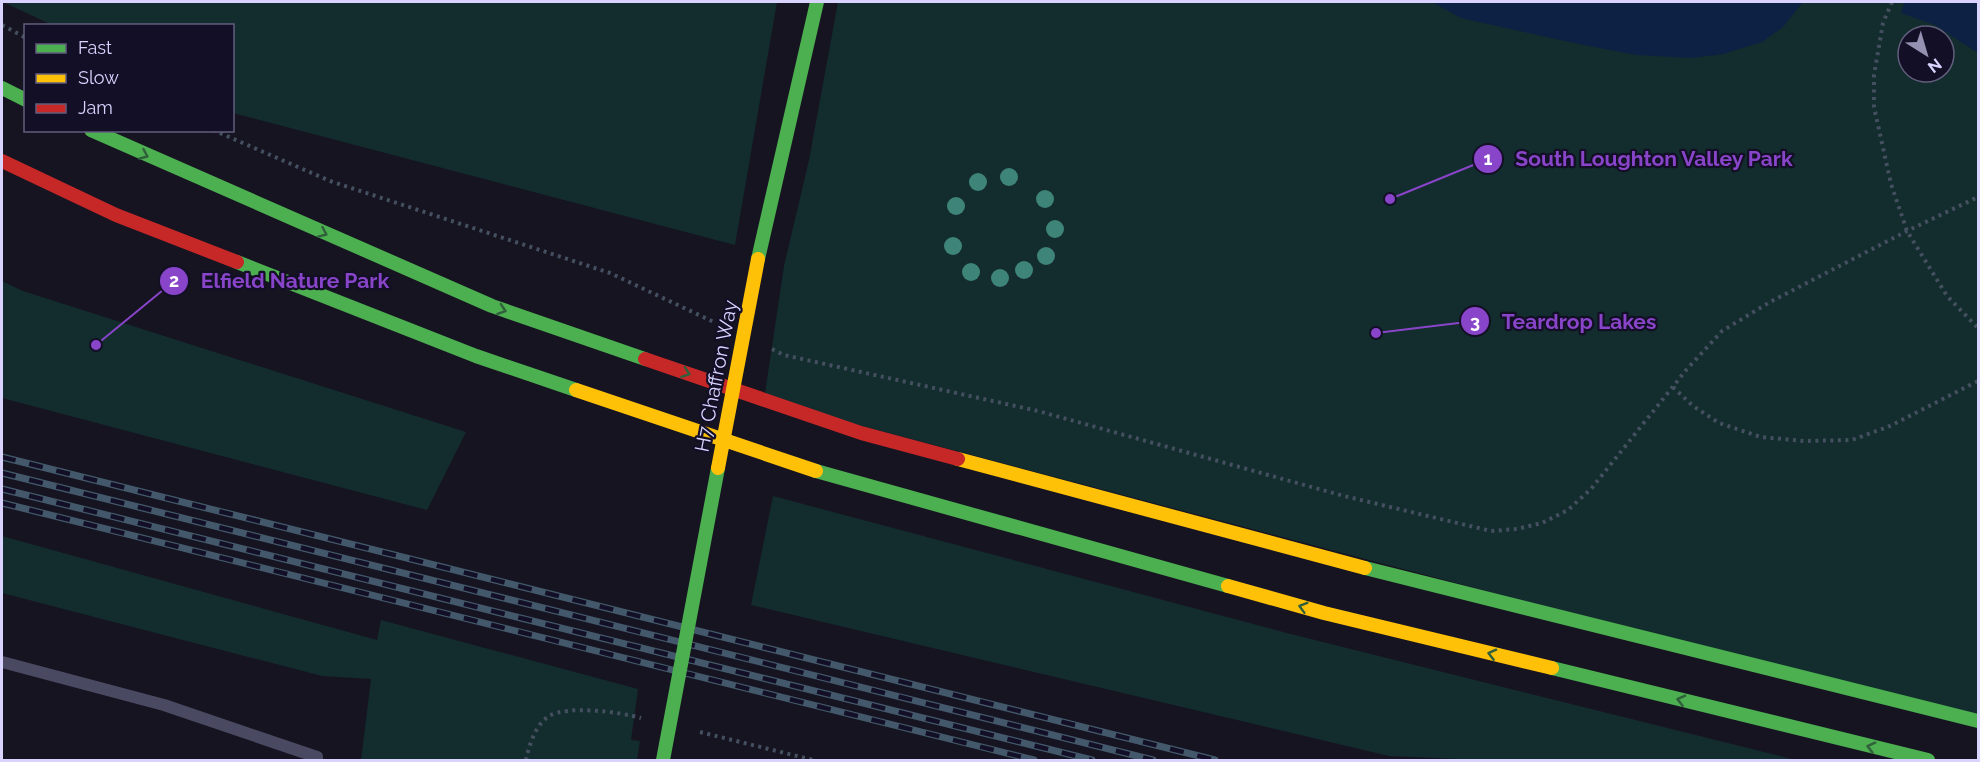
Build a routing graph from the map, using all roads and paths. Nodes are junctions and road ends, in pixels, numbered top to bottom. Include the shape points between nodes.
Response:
1 (818, 2) edge
2 (1892, 2) edge
3 (2, 25) edge
4 (24, 37) edge
5 (2, 88) edge
6 (24, 99) edge
7 (96, 132) edge
8 (218, 132) edge
9 (2, 161) edge
10 (1978, 197) edge
11 (1907, 231) junction
12 (723, 326) dead end
13 (1978, 328) edge
14 (764, 345) dead end
15 (1978, 381) edge
16 (1673, 387) junction
17 (2, 662) edge
18 (630, 715) dead end
19 (1978, 721) edge
20 (740, 742) dead end
21 (317, 760) edge
22 (526, 760) edge
23 (663, 760) edge
24 (813, 760) edge
25 (1928, 760) edge

1 - 23 main road, H7 Chaffron Way, bridge via 758,259
2 - 11 path via 1883,23 1874,75 1874,107 1891,184
3 - 4 path
5 - 6 main road
7 -> 19 main road via 492,306 861,433 1337,561
8 - 12 path via 330,181 609,273
25 -> 9 main road via 1324,613 836,477 476,356 116,215
10 - 11 path
11 - 13 path via 1947,296
11 - 16 path via 1722,331
14 - 16 path via 784,355 1038,411 1344,496 1491,531 1533,525 1568,510 1592,489
15 - 16 path via 1890,426 1852,440 1804,441 1761,437 1719,423
17 - 21 lane via 164,705
18 - 22 path via 578,709 550,716 538,728
20 - 24 path

